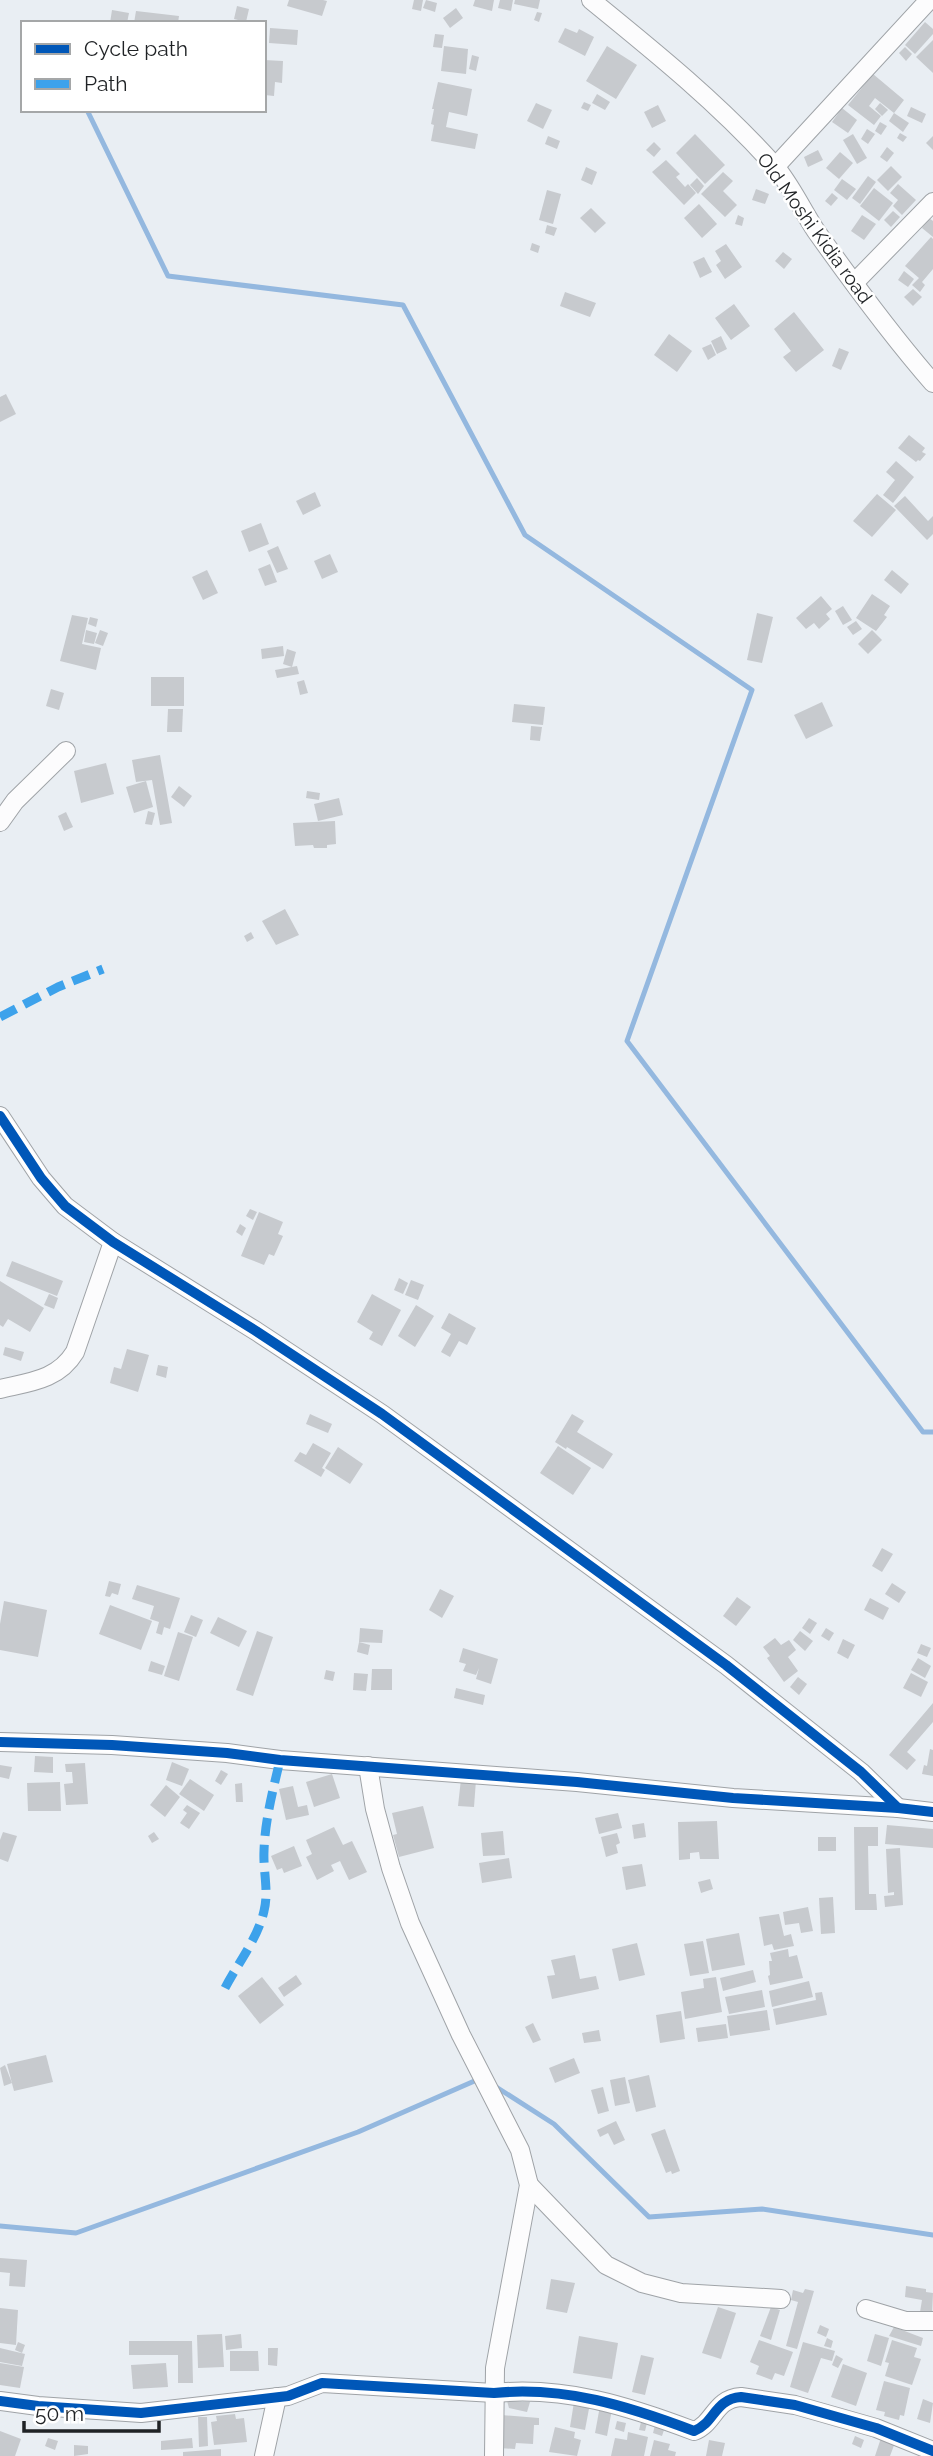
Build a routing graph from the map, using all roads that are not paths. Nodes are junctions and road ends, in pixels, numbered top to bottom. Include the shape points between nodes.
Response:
1 (591, 0) edge
2 (929, 0) edge
3 (775, 167) junction
4 (933, 202) edge
5 (854, 283) junction
6 (933, 383) edge
7 (66, 751) dead end
8 (0, 822) edge
9 (0, 1116) edge
10 (113, 1242) junction
11 (0, 1389) edge
12 (0, 1742) edge
13 (368, 1766) junction
14 (898, 1808) junction
15 (933, 1812) edge
16 (529, 2185) junction
17 (781, 2299) dead end
18 (866, 2309) dead end
19 (933, 2321) edge
20 (494, 2393) junction
21 (277, 2397) junction
22 (0, 2401) edge
23 (933, 2451) edge
24 (264, 2456) edge
25 (494, 2456) edge

1 - 3 street, Old Moshi Kidia road via 666,59
2 - 3 street
3 - 5 street, Old Moshi Kidia road
4 - 5 street
5 - 6 street, Old Moshi Kidia road
7 - 8 street
9 - 10 street via 65,1206
10 - 11 street via 68,1364 42,1380
10 - 14 street via 382,1414 726,1665 861,1772
12 - 13 street via 111,1745
13 - 14 street
13 - 16 street via 375,1809 410,1923 520,2150
14 - 15 street
16 - 17 street via 606,2265 642,2283 681,2293
16 - 20 street
18 - 19 street via 906,2321
20 - 21 street via 322,2384
20 - 23 street via 519,2390 602,2400 694,2431 732,2398 758,2399 876,2428
20 - 25 street
21 - 22 street via 141,2413
21 - 24 street

